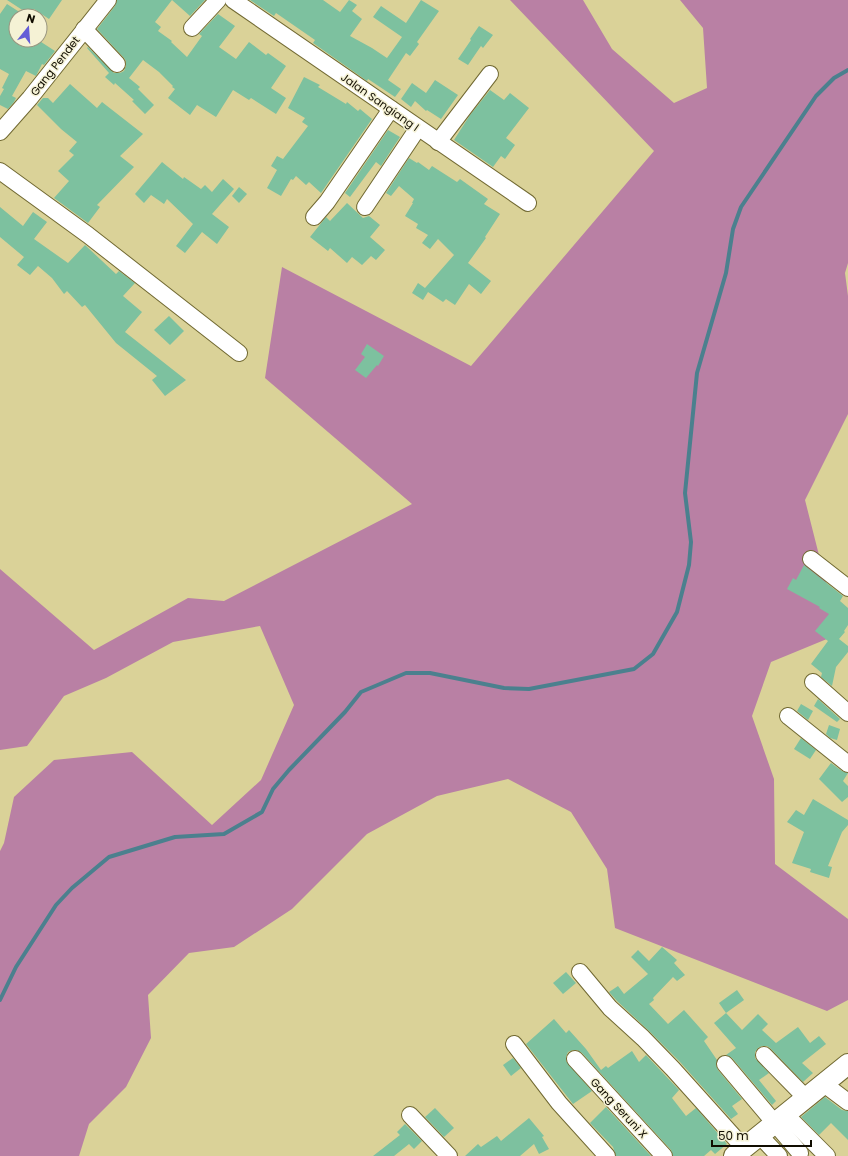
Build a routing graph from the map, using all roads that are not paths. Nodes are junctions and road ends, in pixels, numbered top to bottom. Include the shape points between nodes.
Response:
1 (108, 0) edge
2 (218, 0) edge
3 (238, 1) edge
4 (192, 28) dead end
5 (84, 29) junction
6 (117, 64) dead end
7 (490, 74) dead end
8 (391, 109) junction
9 (418, 128) junction
10 (0, 132) edge
11 (438, 142) junction
12 (0, 171) edge
13 (528, 204) dead end
14 (365, 207) dead end
15 (314, 217) dead end
16 (239, 353) dead end
17 (811, 559) dead end
18 (848, 588) edge
19 (813, 682) dead end
20 (848, 713) edge
21 (788, 716) dead end
22 (848, 764) edge
23 (580, 972) dead end
24 (514, 1044) dead end
25 (764, 1055) dead end
26 (575, 1059) dead end
27 (725, 1064) dead end
28 (848, 1064) edge
29 (824, 1084) junction
30 (806, 1098) junction
31 (848, 1102) edge
32 (410, 1115) dead end
33 (773, 1125) junction
34 (739, 1152) edge
35 (800, 1153) dead end
36 (449, 1156) edge
37 (607, 1156) edge
38 (664, 1156) edge
39 (779, 1156) edge
40 (827, 1156) edge

1 - 5 street, Gang Pendet
2 - 4 street
3 - 8 street, Jalan Sangiang I
5 - 6 street
5 - 10 street, Gang Pendet
7 - 11 street
8 - 9 street, Jalan Sangiang I
8 - 15 street
9 - 11 street, Jalan Sangiang I
9 - 14 street
11 - 13 street, Jalan Sangiang I
12 - 16 street via 88,235
17 - 18 street
19 - 20 street
21 - 22 street
23 - 34 street via 610,1008 673,1069
24 - 37 street via 559,1103
25 - 30 street
26 - 38 street, Gang Seruni X
27 - 33 street
28 - 29 street
29 - 30 street
29 - 31 street
30 - 33 street
32 - 36 street
33 - 34 street
33 - 35 street
33 - 39 street
33 - 40 street

